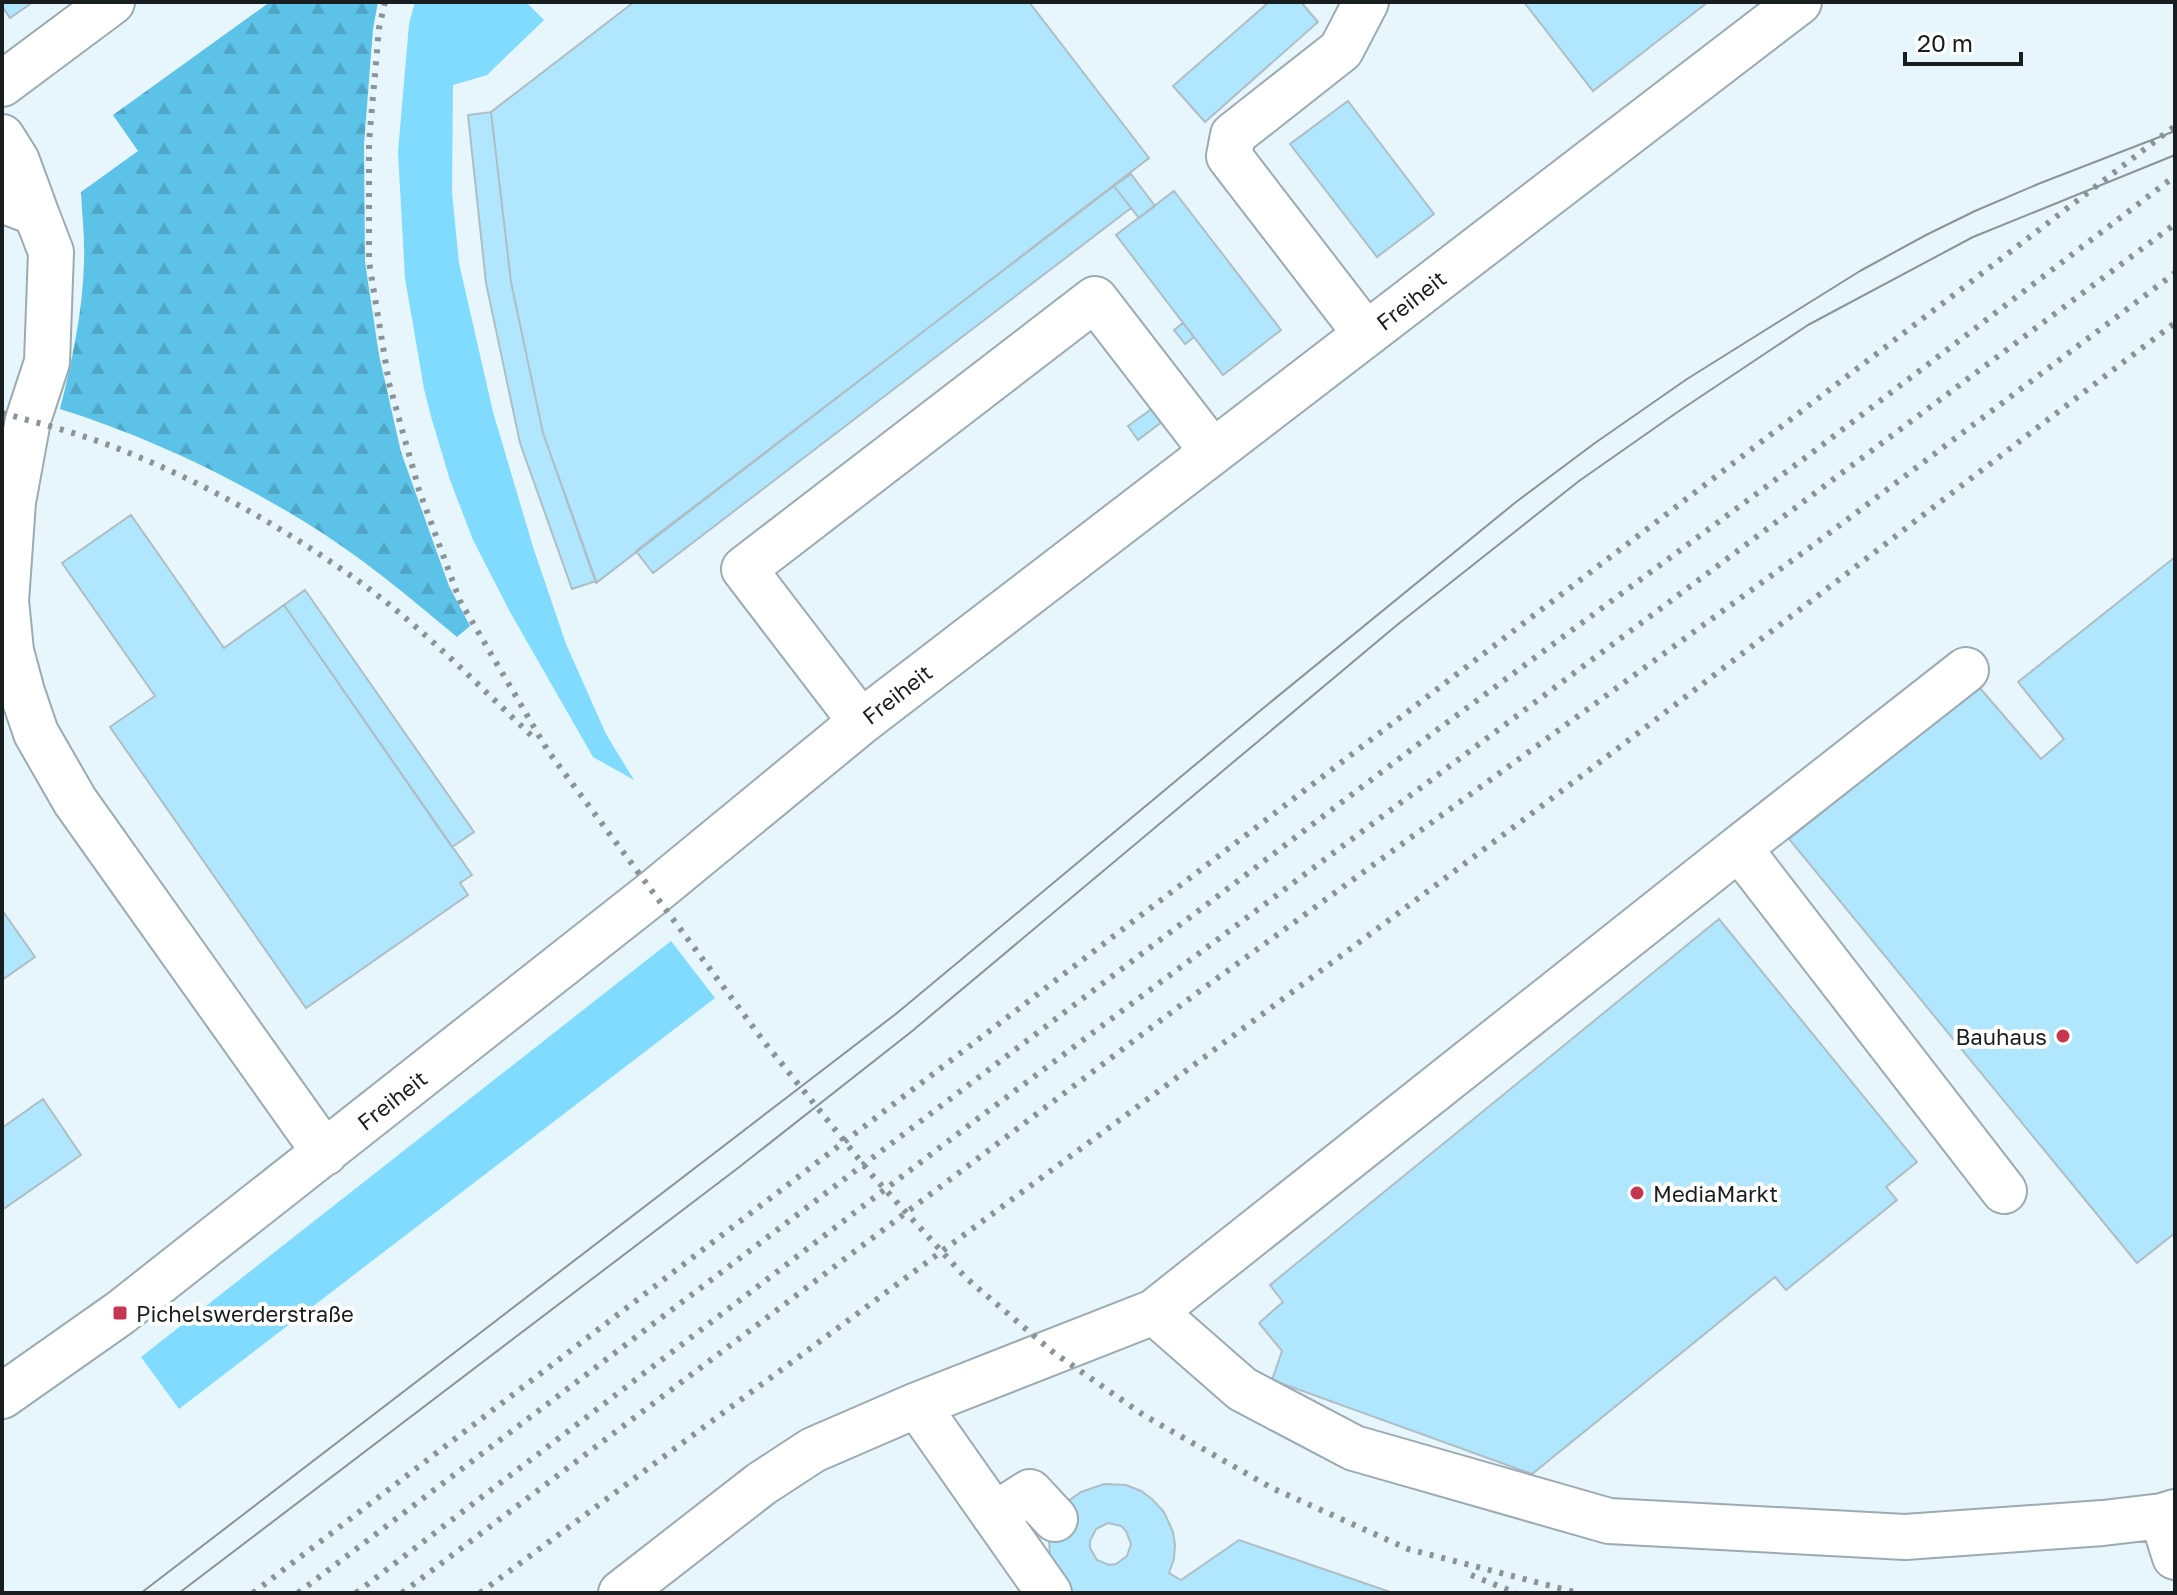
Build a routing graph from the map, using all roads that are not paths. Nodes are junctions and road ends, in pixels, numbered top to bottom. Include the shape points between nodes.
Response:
1 (112, 2) edge
2 (1366, 2) edge
3 (1799, 2) edge
4 (2, 84) edge
5 (2, 137) edge
6 (19, 206) edge
7 (1366, 334) junction
8 (1212, 451) junction
9 (1966, 670) dead end
10 (861, 722) junction
11 (1739, 848) junction
12 (325, 1153) junction
13 (2004, 1191) dead end
14 (1154, 1312) junction
15 (2, 1396) edge
16 (917, 1405) junction
17 (2168, 1514) edge
18 (994, 1515) junction
19 (1055, 1519) dead end
20 (2175, 1557) edge
21 (621, 1593) edge
22 (1049, 1593) edge

1 - 4 street
2 - 7 street via 1341,50 1233,135 1229,156
3 - 7 street, Freiheit
5 - 6 street via 17,161
6 - 12 street via 51,252 47,362 28,420 13,502 6,601 22,692 36,733 75,801
7 - 8 street, Freiheit
8 - 10 street, Freiheit
8 - 10 street via 1095,299 744,569
9 - 11 street
10 - 12 street, Freiheit
11 - 13 street
11 - 14 street
12 - 15 street, Freiheit via 120,1313
14 - 16 street
14 - 17 street via 1242,1389 1354,1448 1609,1521 1905,1537
16 - 18 street
16 - 21 street via 813,1450
17 - 20 street
18 - 19 street via 1030,1492
18 - 22 street

